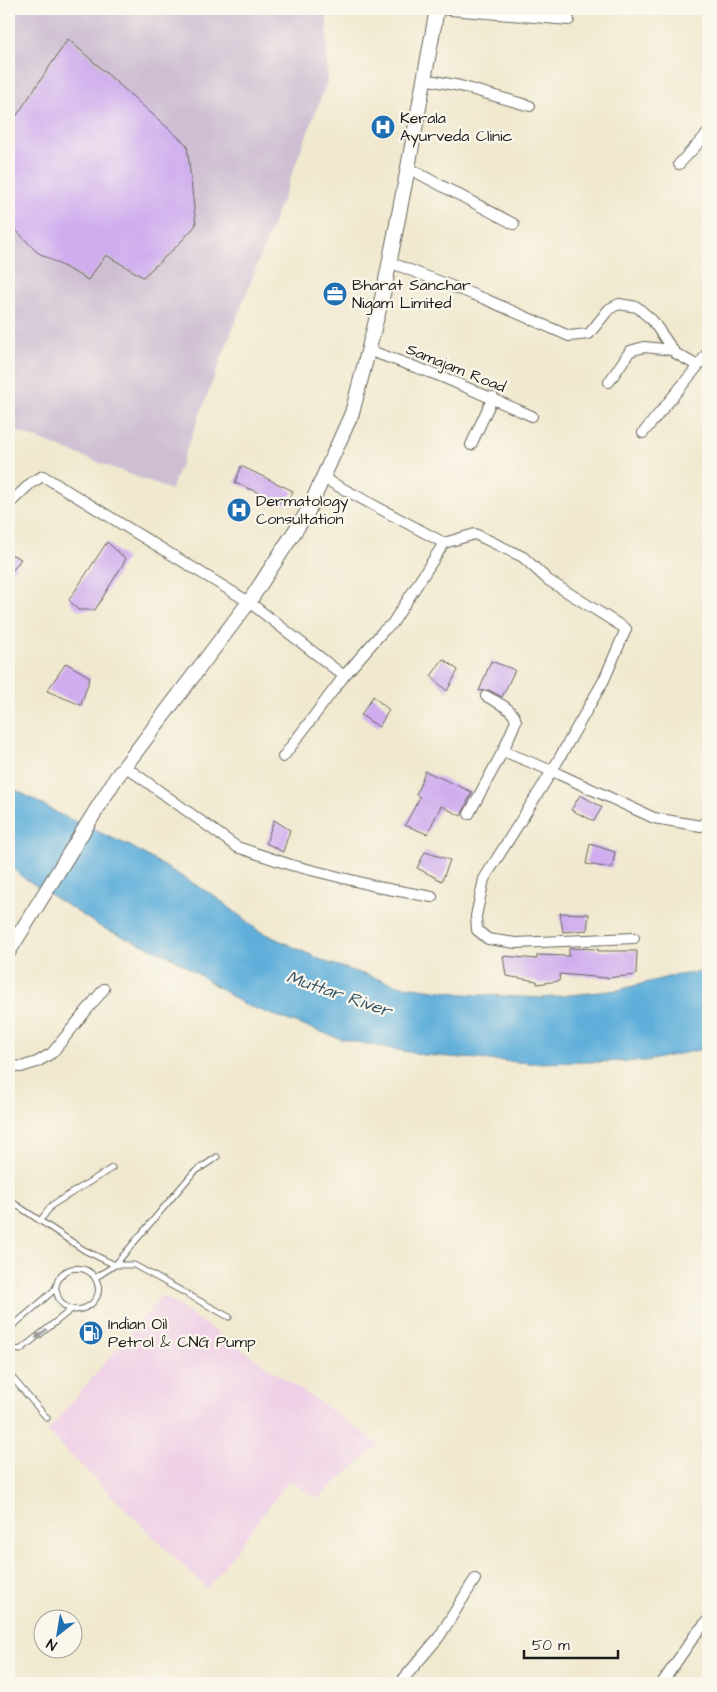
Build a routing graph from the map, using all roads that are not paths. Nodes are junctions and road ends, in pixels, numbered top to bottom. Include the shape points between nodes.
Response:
1 (438, 9) edge
2 (569, 20) dead end
3 (424, 79) junction
4 (530, 106) dead end
5 (708, 133) edge
6 (679, 164) dead end
7 (408, 168) junction
8 (514, 224) dead end
9 (389, 262) junction
10 (368, 350) junction
11 (673, 350) junction
12 (708, 352) edge
13 (698, 366) junction
14 (609, 382) dead end
15 (492, 397) junction
16 (532, 416) dead end
17 (643, 433) dead end
18 (471, 445) dead end
19 (323, 478) junction
20 (9, 504) edge
21 (444, 543) junction
22 (249, 602) junction
23 (344, 676) junction
24 (486, 696) dead end
25 (504, 752) junction
26 (283, 757) dead end
27 (126, 767) junction
28 (552, 771) junction
29 (469, 814) dead end
30 (708, 819) edge
31 (432, 897) dead end
32 (634, 938) dead end
33 (9, 951) edge
34 (104, 989) dead end
35 (9, 1065) edge
36 (217, 1157) dead end
37 (112, 1168) dead end
38 (9, 1200) edge
39 (40, 1222) junction
40 (115, 1265) junction
41 (94, 1278) junction
42 (56, 1289) junction
43 (72, 1310) junction
44 (229, 1317) dead end
45 (9, 1330) edge
46 (9, 1348) edge
47 (9, 1374) edge
48 (47, 1418) dead end
49 (475, 1578) dead end
50 (708, 1620) edge
51 (400, 1683) edge
52 (662, 1683) edge

1 - 2 street
1 - 3 main road
3 - 4 street
3 - 7 main road
5 - 6 street
7 - 8 street
7 - 9 main road
9 - 10 main road
9 - 11 street via 569,336 589,334 609,308 619,304 638,307 652,320
10 - 15 street, Samajam Road
10 - 19 main road via 352,413
11 - 13 street
11 - 14 street via 644,347 630,351
12 - 13 street
13 - 17 street
15 - 16 street, Samajam Road
15 - 18 street
19 - 21 street
19 - 22 main road via 308,511
20 - 22 street via 43,476
21 - 23 street via 392,624
21 - 28 street via 475,534 523,557 548,580 626,629 604,680
22 - 23 street
22 - 27 main road
23 - 26 street
24 - 25 street via 515,716
25 - 28 street
25 - 29 street
27 - 31 street via 237,847 291,865
27 - 33 main road via 116,778
28 - 30 street via 654,818 701,826
28 - 32 street via 484,879 476,916 477,930 488,939 516,943
34 - 35 street via 52,1053 21,1067
36 - 40 lane via 193,1173
37 - 39 lane via 52,1205
38 - 39 lane
39 - 40 lane
40 - 41 lane
40 - 44 lane via 134,1265
41 - 42 lane via 84,1269 71,1269 60,1276
41 - 43 lane via 98,1291 96,1298 86,1308
42 - 43 lane via 60,1302
42 - 45 lane
43 -> 46 lane via 20,1350
47 - 48 lane
49 - 51 street via 439,1637
50 - 52 street

